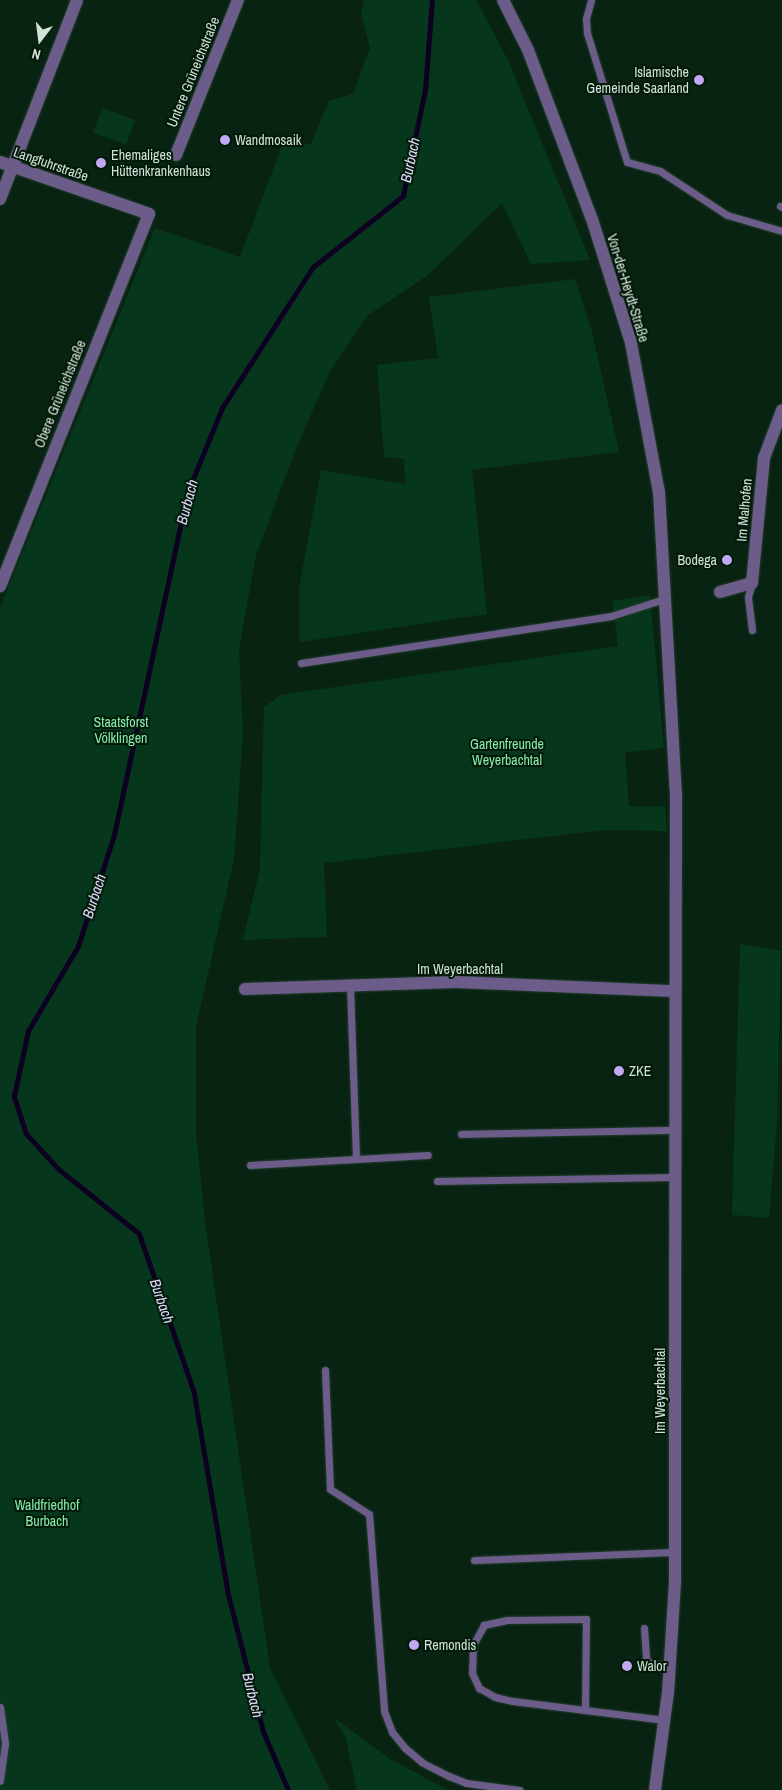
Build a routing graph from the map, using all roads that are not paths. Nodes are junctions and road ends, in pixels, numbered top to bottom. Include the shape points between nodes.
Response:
1 (77, 0) edge
2 (238, 0) edge
3 (503, 0) edge
4 (591, 0) edge
5 (176, 155) dead end
6 (0, 162) edge
7 (14, 167) junction
8 (0, 199) edge
9 (149, 214) joint
10 (782, 231) edge
11 (782, 410) edge
12 (779, 426) edge
13 (752, 583) junction
14 (0, 586) edge
15 (720, 592) dead end
16 (664, 599) junction
17 (752, 630) dead end
18 (301, 663) dead end
19 (350, 986) junction
20 (245, 989) dead end
21 (674, 991) junction
22 (674, 1130) junction
23 (460, 1134) dead end
24 (428, 1155) dead end
25 (356, 1158) junction
26 (250, 1165) dead end
27 (673, 1177) junction
28 (437, 1181) dead end
29 (325, 1370) dead end
30 (675, 1552) junction
31 (474, 1560) dead end
32 (644, 1628) dead end
33 (670, 1666) junction
34 (0, 1707) edge
35 (585, 1710) junction
36 (665, 1720) junction
37 (0, 1781) edge
38 (520, 1790) edge
39 (655, 1790) edge

1 - 7 street
2 - 5 street, Untere Grüneichstraße
3 - 16 street, Von-der-Heydt-Straße via 528,50 568,154 631,343 659,492
4 - 10 lane via 586,19 587,32 627,162 660,171 727,215
6 - 7 street, Langfuhrstraße
7 - 8 street
7 - 9 street, Langfuhrstraße
9 - 14 street, Obere Grüneichstraße
11 - 12 street, Im Malhofen
12 - 13 street, Im Malhofen via 764,458
13 - 15 street
13 - 17 lane via 748,597
16 - 18 lane via 611,616
16 - 21 street, Im Weyerbachtal via 676,792
19 - 20 street, Im Weyerbachtal
19 - 21 street, Im Weyerbachtal via 456,982
19 - 25 lane
21 - 22 street, Im Weyerbachtal
22 - 23 lane
22 - 27 street, Im Weyerbachtal
24 - 25 lane
25 - 26 lane
27 - 28 lane
27 - 30 street, Im Weyerbachtal
29 - 38 lane via 330,1489 369,1514 384,1711 392,1732 423,1763 449,1776 466,1782
30 - 31 lane
30 - 33 street, Im Weyerbachtal
32 - 33 lane via 646,1659 650,1663
33 - 36 street, Im Weyerbachtal
34 - 37 lane via 5,1744
35 - 35 lane via 495,1698 479,1688 472,1673 473,1645 484,1625 507,1620 586,1618
35 - 36 lane
36 - 39 street, Im Weyerbachtal

